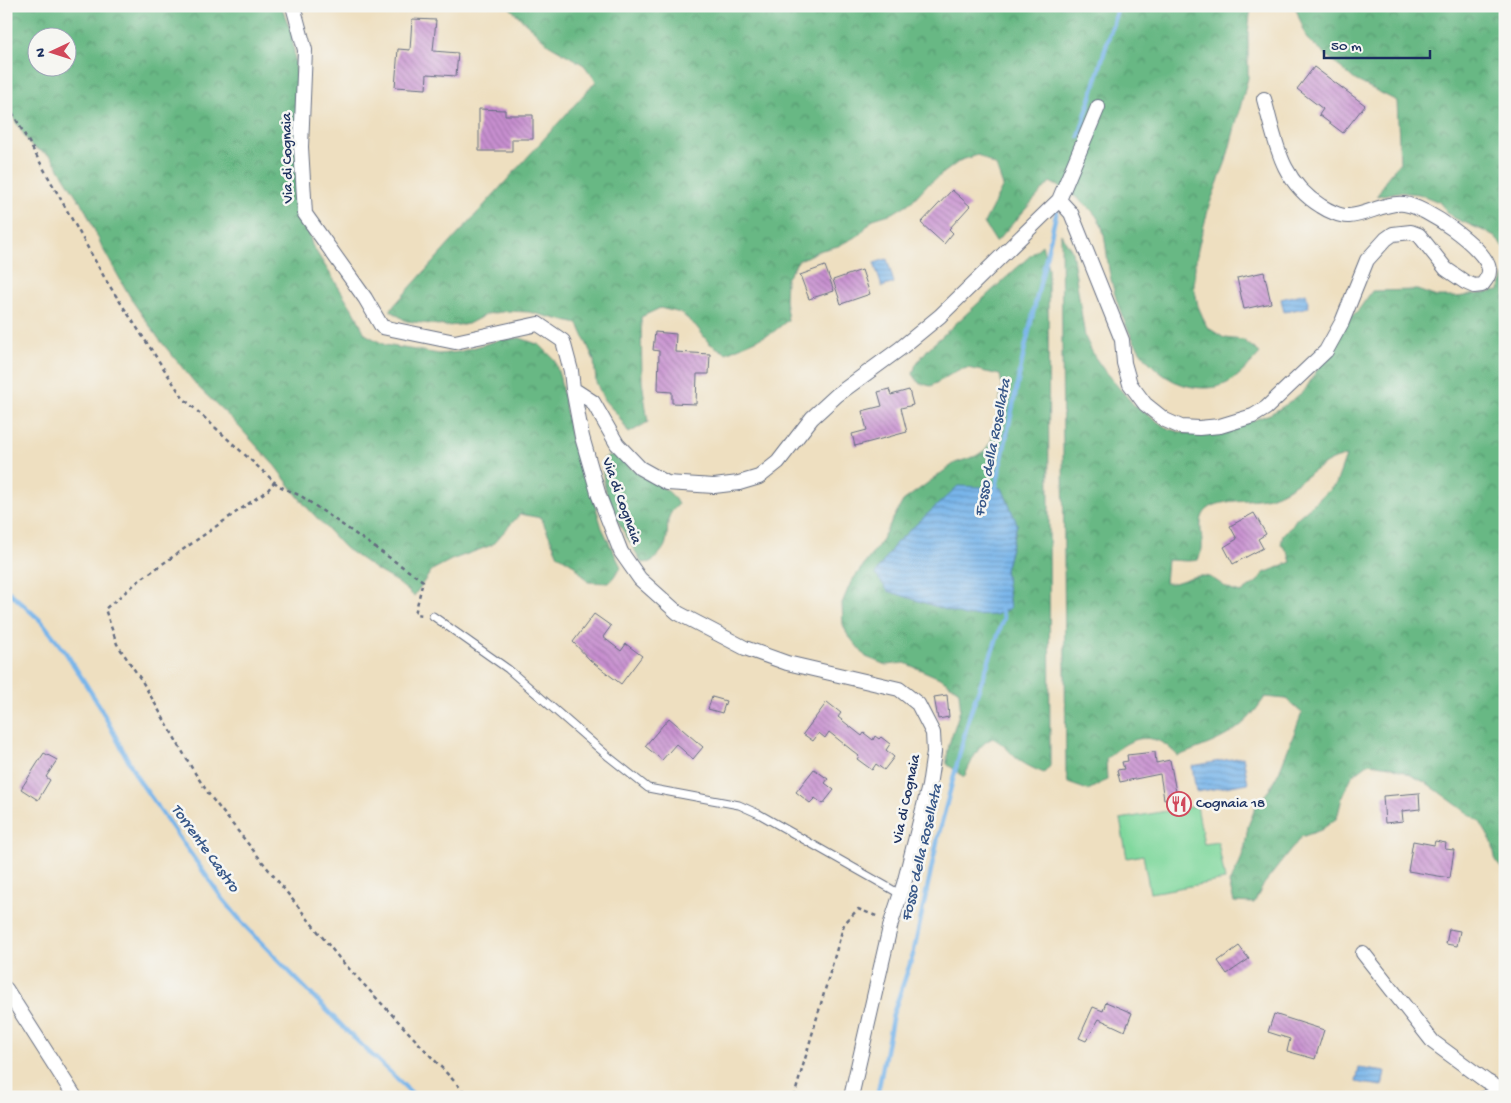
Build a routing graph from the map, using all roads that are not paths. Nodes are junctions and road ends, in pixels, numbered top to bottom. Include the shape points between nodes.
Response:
1 (293, 6) edge
2 (1264, 99) dead end
3 (1098, 107) dead end
4 (1059, 200) junction
5 (573, 389) junction
6 (433, 616) road end
7 (900, 894) junction
8 (1363, 953) dead end
9 (6, 989) edge
10 (1504, 1089) edge
11 (75, 1097) edge
12 (851, 1097) edge
13 (1486, 1097) edge

1 - 5 street, Via di Cognaia via 305,50 301,147 305,214 382,327 455,342 538,324 563,342
2 - 4 street via 1280,157 1301,192 1322,207 1348,217 1403,204 1416,207 1450,227 1486,258 1490,270 1488,278 1482,285 1465,282 1446,269 1419,235 1411,232 1393,234 1367,260 1342,322 1326,351 1266,408 1253,416 1220,426 1181,427 1165,420 1145,404 1130,384 1122,340 1071,214
3 - 4 street
4 - 5 street via 940,316 837,394 812,418 778,462 759,478 714,486 667,483 640,468 617,444 592,402
5 - 7 street, Via di Cognaia via 582,437 599,496 621,552 640,580 678,613 745,648 787,663 900,689 918,704 933,733 934,752 929,786
6 - 7 lane via 508,669 648,788 739,805
7 - 12 street, Via di Cognaia
8 - 10 street via 1433,1042 1486,1081
9 - 11 street
10 - 13 street

